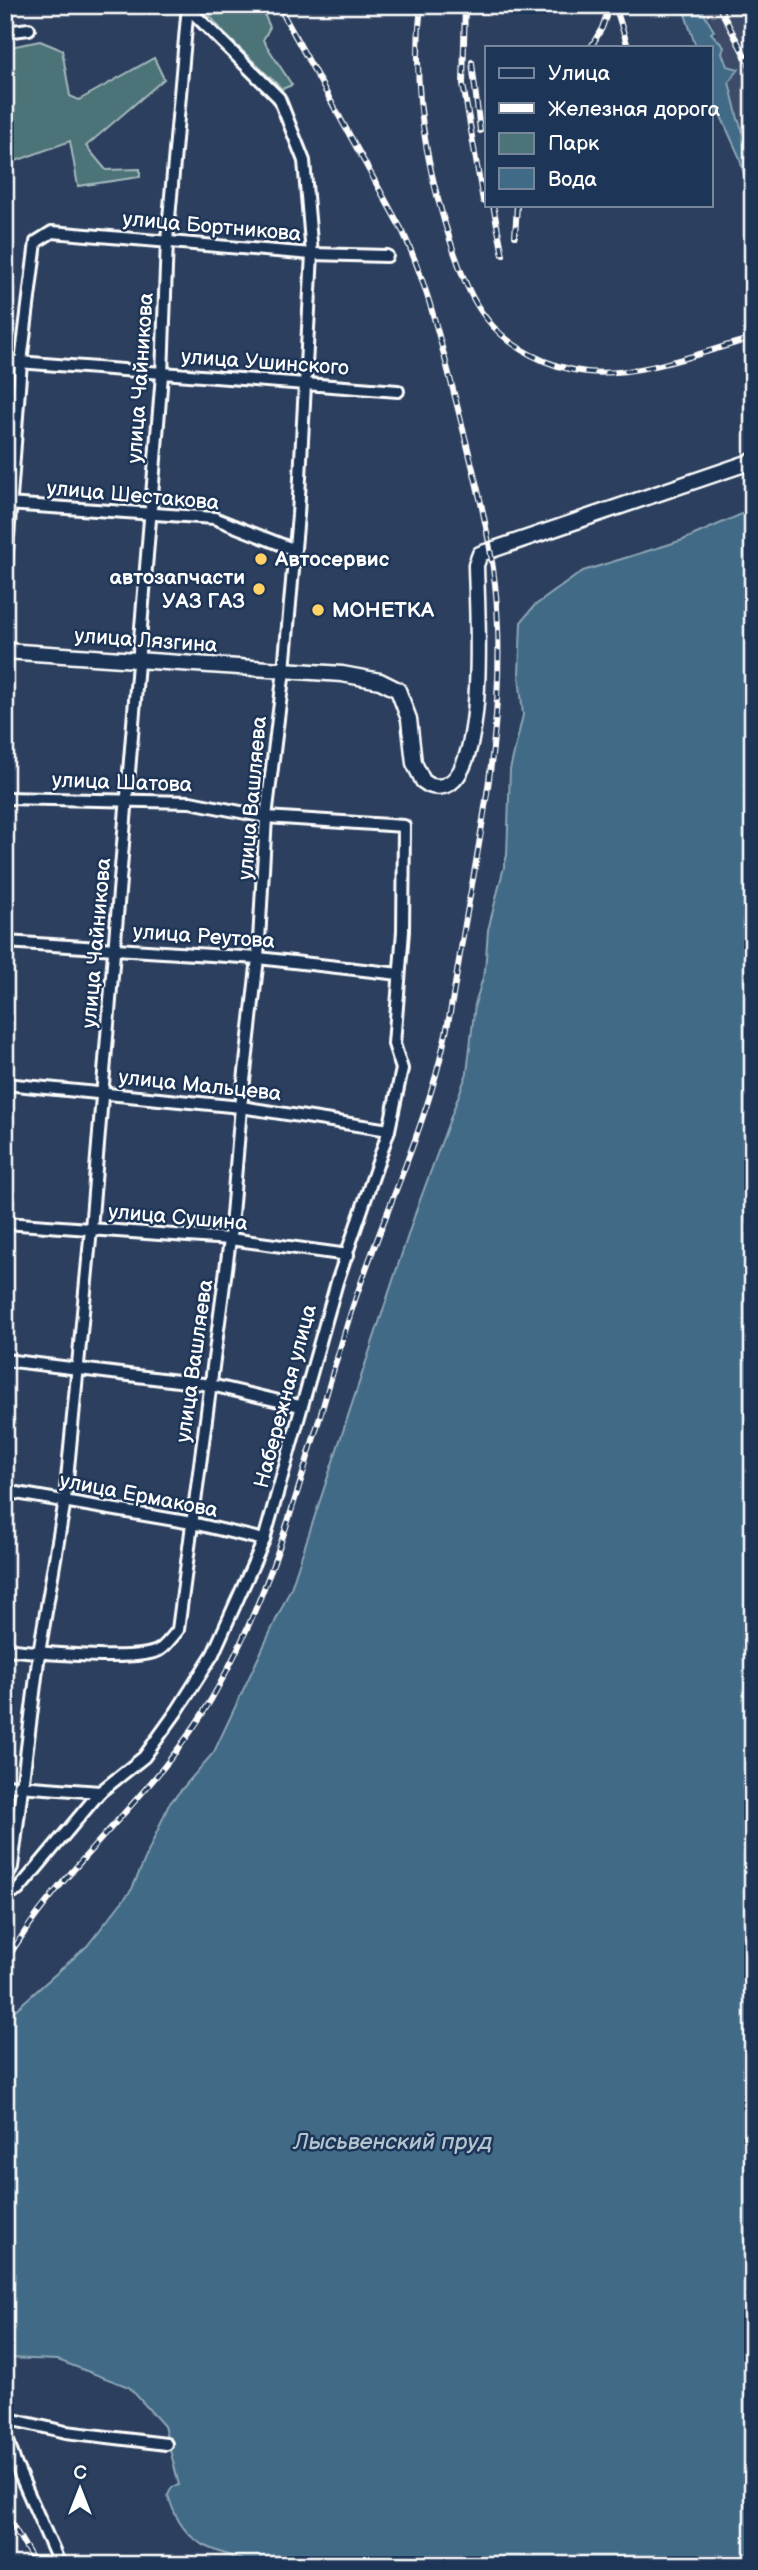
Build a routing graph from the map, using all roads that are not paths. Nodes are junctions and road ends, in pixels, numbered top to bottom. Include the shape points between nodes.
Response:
1 (189, 7) edge
2 (29, 29) dead end
3 (5, 32) edge
4 (167, 241) junction
5 (312, 254) junction
6 (387, 256) dead end
7 (5, 361) edge
8 (21, 362) junction
9 (162, 375) junction
10 (306, 383) junction
11 (398, 391) dead end
12 (753, 461) edge
13 (8, 504) edge
14 (150, 514) junction
15 (295, 551) junction
16 (5, 579) edge
17 (5, 651) edge
18 (138, 660) junction
19 (284, 670) junction
20 (5, 798) edge
21 (127, 802) junction
22 (266, 817) junction
23 (404, 826) joint
24 (5, 942) edge
25 (114, 950) junction
26 (258, 958) junction
27 (399, 974) junction
28 (5, 1084) edge
29 (104, 1093) junction
30 (241, 1107) junction
31 (389, 1130) junction
32 (5, 1223) edge
33 (91, 1229) junction
34 (230, 1239) junction
35 (348, 1255) junction
36 (5, 1360) edge
37 (76, 1367) junction
38 (211, 1385) junction
39 (300, 1406) junction
40 (5, 1491) edge
41 (65, 1500) junction
42 (192, 1523) junction
43 (264, 1540) junction
44 (5, 1649) edge
45 (39, 1653) junction
46 (5, 1785) edge
47 (22, 1787) junction
48 (100, 1792) junction
49 (5, 1880) edge
50 (5, 1894) edge
51 (5, 2418) edge
52 (5, 2431) edge
53 (166, 2444) dead end
54 (60, 2565) edge

1 - 4 street, улица Чайникова
1 - 5 street, улица Вашляева via 279,98 304,161
2 - 3 street
4 - 5 street, улица Бортникова
4 - 8 street, улица Бортникова via 52,232 36,242
4 - 9 street, улица Чайникова
5 - 6 street, улица Бортникова
5 - 10 street, улица Вашляева
7 - 8 street, улица Ушинского
8 - 9 street, улица Ушинского
8 - 13 street
9 - 10 street, улица Ушинского
9 - 14 street, улица Чайникова
10 - 11 street, улица Ушинского
10 - 15 street, улица Вашляева
12 - 19 main road, улица Лязгина via 480,554 472,732 463,769 452,784 437,788 417,772 409,719 398,690 380,681 342,674
13 - 14 street, улица Шестакова
13 - 16 street
14 - 15 street, улица Шестакова via 214,518
14 - 18 street, улица Чайникова
15 - 19 street, улица Вашляева
17 - 18 main road, улица Лязгина
18 - 19 main road, улица Лязгина
18 - 21 street, улица Чайникова
19 - 22 street, улица Вашляева
20 - 21 street, улица Шатова
21 - 22 street, улица Шатова via 190,802
21 - 25 street, улица Чайникова
22 - 23 street, улица Шатова
22 - 26 street, улица Вашляева
23 - 27 street, Набережная улица
24 - 25 street, улица Реутова
25 - 26 street, улица Реутова
25 - 29 street, улица Чайникова
26 - 27 street, улица Реутова
26 - 30 street, улица Вашляева
27 - 31 street, Набережная улица via 394,1044 401,1069
28 - 29 street, улица Мальцева
29 - 30 street, улица Мальцева
29 - 33 street, улица Чайникова
30 - 31 street, улица Мальцева
30 - 34 street, улица Вашляева
31 - 35 street, Набережная улица
32 - 33 street, улица Сушина
33 - 34 street, улица Сушина
33 - 37 street, улица Чайникова
34 - 35 street, улица Сушина
34 - 38 street, улица Вашляева
35 - 39 street, Набережная улица
36 - 37 street
37 - 38 street
37 - 41 street, улица Чайникова
38 - 39 street
38 - 42 street, улица Вашляева
39 - 43 street, Набережная улица
40 - 41 street, улица Ермакова
41 - 42 street, улица Ермакова
41 - 45 street, улица Чайникова
42 - 43 street, улица Ермакова
42 - 45 street, улица Вашляева via 178,1630 159,1650 135,1655
43 - 48 street, Набережная улица via 213,1654 177,1711 144,1757
44 - 45 street
45 - 47 street, улица Чайникова
46 - 47 street
47 - 48 street
47 - 49 street, улица Чайникова via 12,1867
48 - 50 street, Набережная улица via 18,1890
51 - 53 street via 66,2432
52 - 54 street

